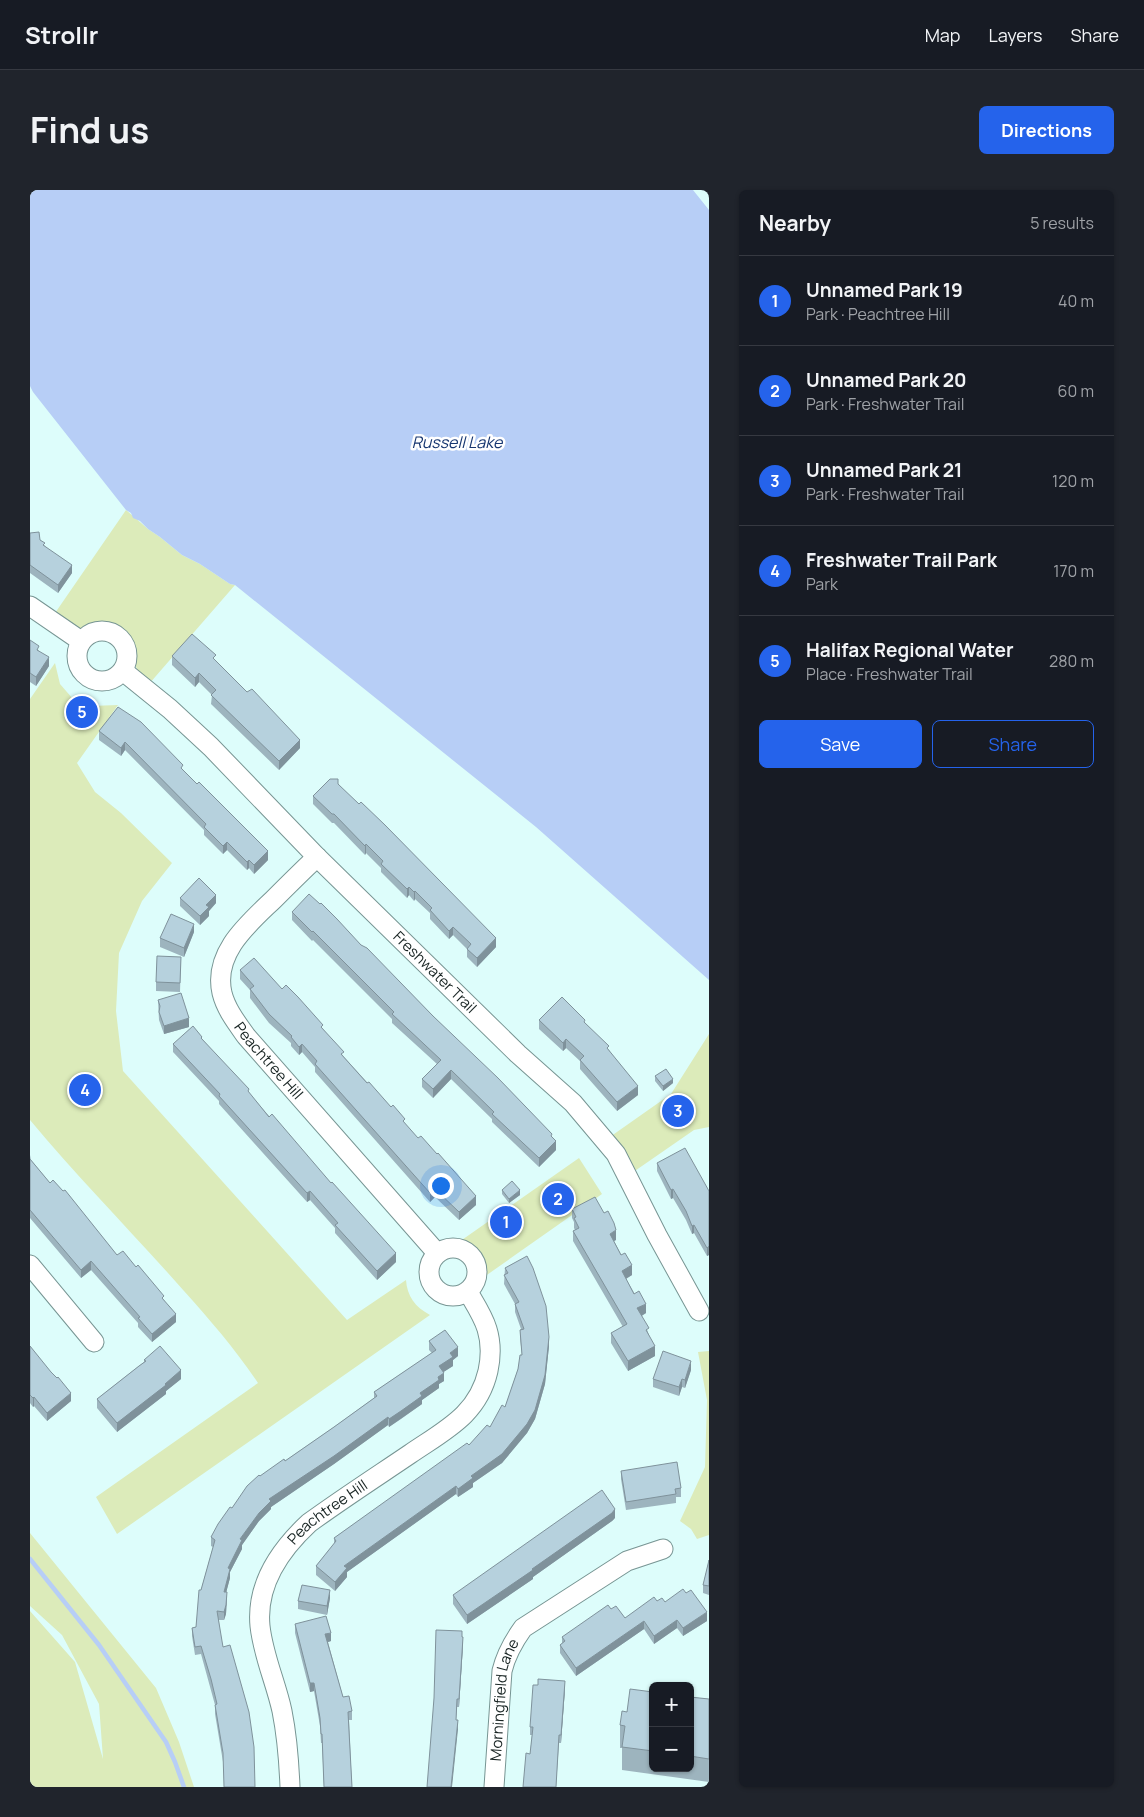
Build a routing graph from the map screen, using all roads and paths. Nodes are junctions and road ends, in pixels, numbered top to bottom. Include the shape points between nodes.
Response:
1 (30, 606) edge
2 (81, 641) junction
3 (123, 671) junction
4 (317, 857) junction
5 (437, 1253) junction
6 (30, 1265) edge
7 (468, 1292) junction
8 (698, 1311) dead end
9 (94, 1342) dead end
10 (663, 1549) dead end
11 (290, 1787) edge
12 (494, 1787) edge

1 - 2 street
2 - 3 street via 96,631 113,633 120,638 127,654
2 - 3 street via 77,648 77,664 87,677 102,682 117,677
3 - 4 street, Freshwater Trail via 211,747
4 - 5 street, Peachtree Hill via 239,934 223,963 222,991 228,1010 246,1036
4 - 8 street, Freshwater Trail via 518,1054 573,1103 616,1154
5 - 7 street via 429,1268 435,1288 452,1297
5 - 7 street via 452,1248 466,1252 476,1263 478,1271 474,1286
6 - 9 street
7 - 11 street, Peachtree Hill via 484,1320 490,1342 484,1388 474,1406 448,1429 310,1523 292,1539 274,1564 265,1586 260,1624 282,1710
10 - 12 street, Morningfield Lane via 627,1561 523,1628 512,1643 502,1671

